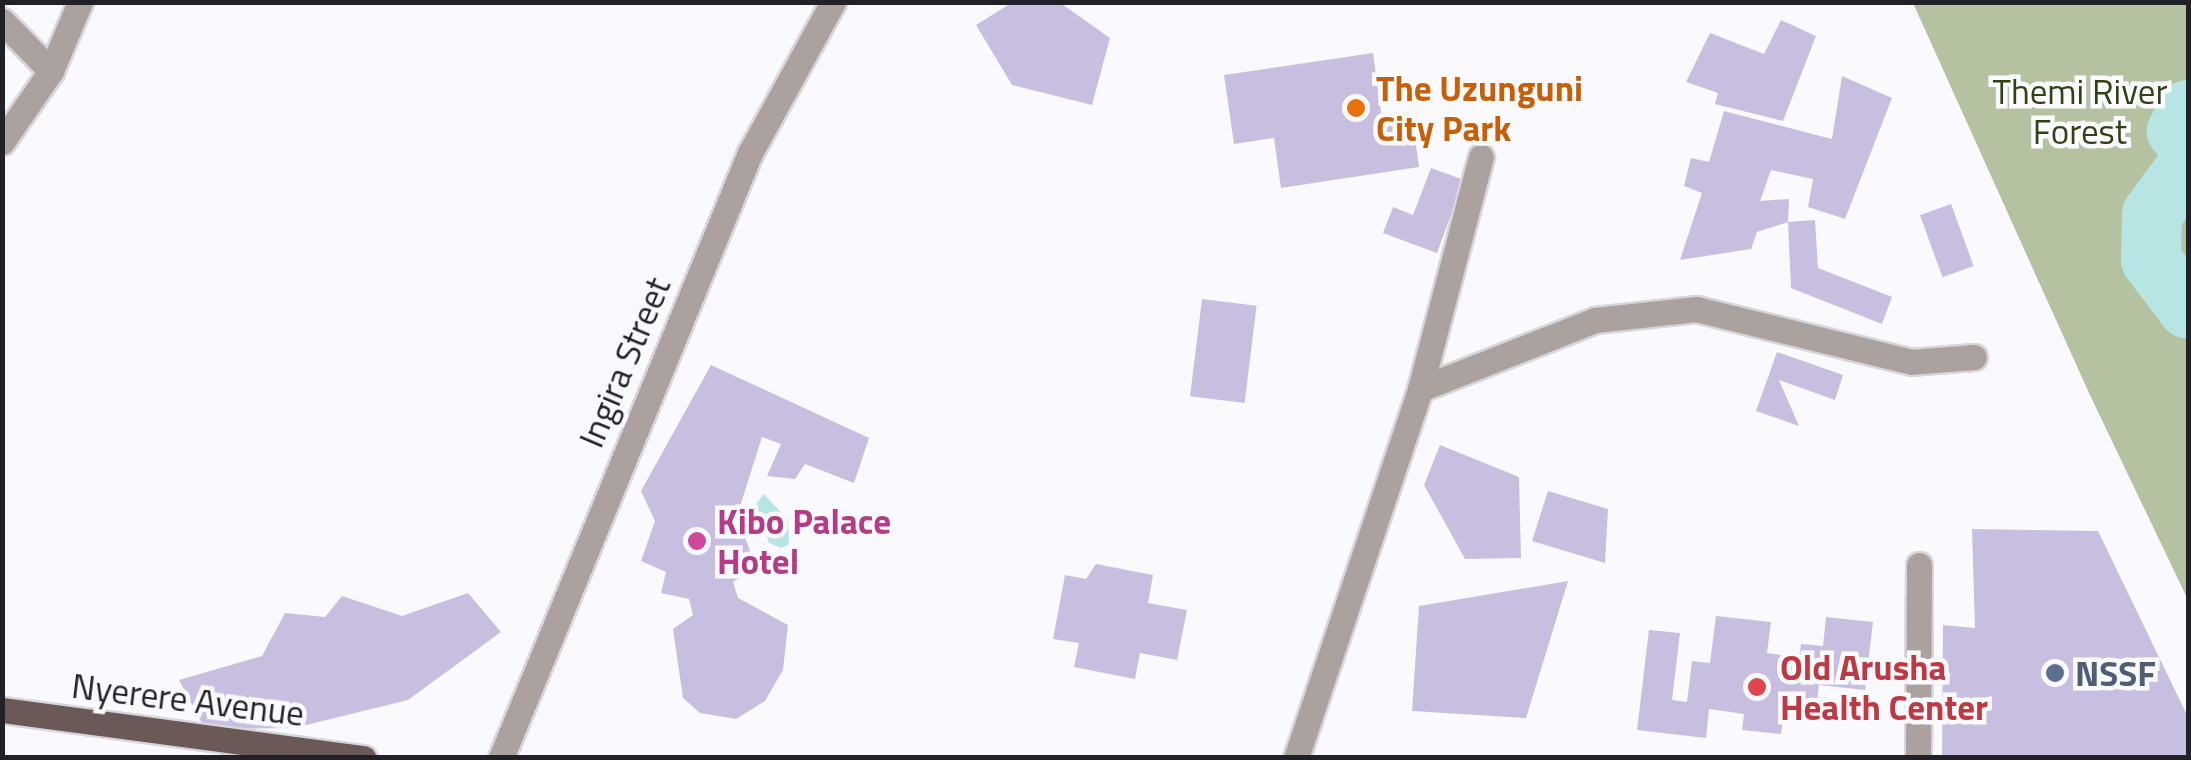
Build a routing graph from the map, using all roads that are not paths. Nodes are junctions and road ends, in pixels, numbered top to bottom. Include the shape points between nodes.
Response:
1 (80, 2) edge
2 (832, 2) edge
3 (2, 21) edge
4 (51, 71) junction
5 (2, 142) edge
6 (1482, 157) dead end
7 (1974, 356) dead end
8 (1420, 389) junction
9 (1919, 565) dead end
10 (2, 710) edge
11 (364, 758) edge
12 (501, 758) edge
13 (1296, 758) edge
14 (1918, 758) edge

1 - 4 street
2 - 12 street, Ingira Street via 750,153
3 - 4 street
4 - 5 street
6 - 8 street
7 - 8 street via 1911,362 1696,309 1595,320
8 - 13 street
9 - 14 street
10 - 11 main road, Nyerere Avenue

